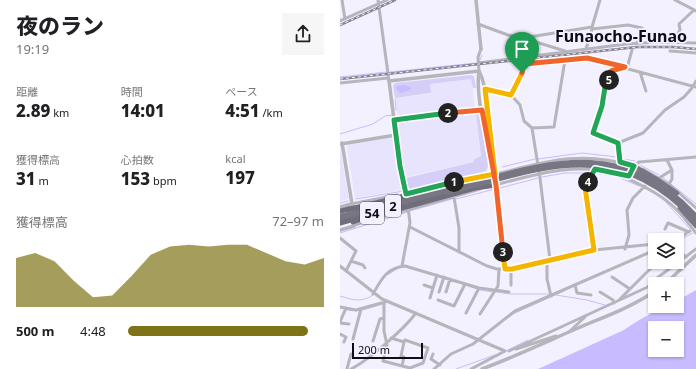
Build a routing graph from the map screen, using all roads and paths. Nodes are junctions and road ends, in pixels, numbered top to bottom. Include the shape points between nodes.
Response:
1 (342, 0) edge
2 (387, 0) edge
3 (476, 0) edge
4 (600, 0) edge
5 (675, 0) edge
6 (378, 2) edge
7 (696, 5) edge
8 (694, 10) edge
9 (345, 19) junction
10 (340, 21) edge
11 (478, 24) junction
12 (592, 28) junction
13 (523, 38) junction
14 (674, 42) junction
15 (695, 42) edge
16 (637, 43) junction
17 (632, 47) junction
18 (481, 49) joint
19 (586, 49) junction
20 (670, 51) dead end
21 (567, 52) junction
22 (696, 52) edge
23 (565, 60) junction
24 (478, 63) junction
25 (626, 68) junction
26 (479, 71) junction
27 (640, 72) junction
28 (389, 79) junction
29 (696, 81) edge
30 (340, 83) edge
31 (695, 87) edge
32 (485, 89) junction
33 (646, 91) dead end
34 (511, 95) junction
35 (487, 109) junction
36 (482, 110) junction
37 (394, 120) junction
38 (532, 128) junction
39 (396, 135) junction
40 (618, 143) junction
41 (341, 144) edge
42 (491, 152) junction
43 (696, 157) edge
44 (667, 160) junction
45 (620, 162) junction
46 (538, 163) junction
47 (634, 166) junction
48 (595, 169) junction
49 (672, 170) junction
50 (539, 173) junction
51 (617, 173) junction
52 (495, 174) junction
53 (629, 176) junction
54 (660, 178) junction
55 (466, 181) junction
56 (670, 183) junction
57 (496, 185) junction
58 (645, 186) junction
59 (446, 192) junction
60 (406, 194) junction
61 (454, 197) junction
62 (692, 204) junction
63 (407, 206) junction
64 (340, 207) edge
65 (352, 208) junction
66 (696, 208) edge
67 (340, 211) edge
68 (696, 212) edge
69 (681, 214) junction
70 (340, 216) edge
71 (696, 216) edge
72 (340, 220) edge
73 (696, 221) edge
74 (355, 222) junction
75 (340, 224) edge
76 (410, 227) junction
77 (695, 227) edge
78 (665, 229) dead end
79 (340, 230) edge
80 (689, 232) junction
81 (696, 233) edge
82 (684, 235) edge
83 (340, 238) edge
84 (648, 245) edge
85 (624, 249) junction
86 (696, 249) edge
87 (594, 250) junction
88 (459, 252) junction
89 (648, 253) edge
90 (696, 255) edge
91 (686, 257) joint
92 (548, 260) junction
93 (351, 261) junction
94 (340, 266) edge
95 (402, 266) junction
96 (365, 268) dead end
97 (505, 269) junction
98 (511, 269) junction
99 (650, 269) edge
100 (499, 270) junction
101 (346, 271) junction
102 (437, 276) junction
103 (612, 277) dead end
104 (672, 277) edge
105 (444, 278) junction
106 (450, 280) junction
107 (424, 285) dead end
108 (465, 285) junction
109 (511, 285) dead end
110 (575, 285) junction
111 (433, 288) junction
112 (478, 289) junction
113 (630, 289) junction
114 (495, 291) junction
115 (439, 292) dead end
116 (446, 292) dead end
117 (509, 292) dead end
118 (600, 292) dead end
119 (374, 294) junction
120 (591, 295) dead end
121 (648, 295) edge
122 (550, 296) junction
123 (430, 298) dead end
124 (438, 300) dead end
125 (618, 301) junction
126 (614, 302) junction
127 (385, 303) junction
128 (340, 307) edge
129 (346, 309) junction
130 (360, 310) junction
131 (416, 313) junction
132 (466, 313) dead end
133 (480, 314) dead end
134 (590, 314) junction
135 (384, 318) junction
136 (340, 322) edge
137 (349, 324) dead end
138 (570, 332) junction
139 (340, 334) edge
140 (564, 335) junction
141 (391, 338) junction
142 (353, 339) dead end
143 (479, 340) junction
144 (373, 341) dead end
145 (344, 342) dead end
146 (386, 342) junction
147 (404, 342) junction
148 (507, 351) junction
149 (351, 354) dead end
150 (433, 354) dead end
151 (440, 365) junction
152 (402, 366) junction
153 (410, 368) edge
154 (347, 369) edge
155 (351, 369) edge
156 (434, 369) edge
157 (471, 369) edge
158 (482, 369) edge

1 - 9 street
2 - 6 street
3 - 11 street
4 - 12 street
5 - 8 street
6 - 9 street
6 - 28 street
7 - 8 street
8 - 14 street via 679,24 680,30
9 - 10 street
11 - 13 street
11 - 18 street
12 - 13 street
12 - 16 street via 628,25 642,28
12 - 19 street
13 - 21 street
14 - 15 street
14 - 16 street
16 - 17 street
17 - 19 street
17 - 25 street
18 - 24 street
19 - 21 street
20 - 22 street
21 - 24 street
23 - 25 street via 587,58
23 - 34 street via 524,64
23 - 38 street via 554,127
24 - 26 street
25 - 27 street
25 - 40 street via 611,71 612,78 606,81 602,106 593,133
26 - 28 street
26 - 32 street
26 - 36 street
27 - 31 street
27 - 33 street
28 - 30 street
28 - 37 street
29 - 31 street
31 - 40 street via 665,110 643,133
32 - 34 street
32 - 35 street
34 - 38 street via 520,105 524,121
35 - 36 street
35 - 42 street
36 - 37 street
36 - 42 street via 485,135
37 - 39 street
38 - 46 street
39 - 41 street
39 - 60 street
40 - 45 street
41 - 65 street
42 - 52 street
43 - 44 street
44 - 47 street via 639,162
44 - 49 street
45 - 46 street via 582,157
45 - 47 street
46 - 50 street
46 - 52 street
47 - 53 street
47 - 54 street
47 - 68 highway via 677,193
48 - 50 street via 566,169
48 - 51 street
48 - 87 street via 585,187
49 - 54 street
49 - 56 street
50 - 57 street
50 - 92 street
51 - 53 street
51 - 58 street
52 - 55 street
52 - 57 street
53 - 77 highway, bridge via 671,201
54 - 56 street
55 - 60 street
55 - 65 highway
56 - 62 street
57 - 61 street
57 - 74 highway via 475,188
57 - 97 street
58 - 69 street
58 - 85 street via 633,198 627,210 629,235
59 - 63 highway, 2
59 - 70 highway, 2
59 - 71 highway, 2, bridge via 555,163 594,162 622,167 648,177 671,192
59 - 73 highway, 2, bridge via 545,169 594,165 620,170 647,181 669,195
60 - 65 street
61 - 63 street
61 - 88 street via 459,228
62 - 66 street
62 - 69 street
63 - 72 highway, 2
63 - 74 street
63 - 75 highway, 54
63 - 76 street
64 - 65 street
65 - 67 highway
69 - 77 street
74 - 75 highway
74 - 79 street
76 - 88 street
76 - 95 street
77 - 80 street
77 - 81 street
78 - 80 street via 668,223
80 - 82 street
83 - 93 street via 356,251
84 - 85 street
85 - 87 street
86 - 91 street
87 - 92 street
88 - 100 street
89 - 110 street
90 - 104 street
91 - 125 street via 657,278 652,285
92 - 98 street
92 - 122 street via 547,279
93 - 96 street
93 - 101 street
94 - 101 street
95 - 102 street
95 - 119 street via 383,276
97 - 98 street
97 - 100 street
98 - 109 street
99 - 113 street
100 - 114 street via 498,286
101 - 119 street
102 - 105 street
102 - 111 street
103 - 113 street
105 - 106 street
105 - 115 street
106 - 108 street
106 - 116 street
107 - 111 street
108 - 112 street
108 - 124 street via 454,306
110 - 120 street via 577,293
110 - 122 street
111 - 123 street
112 - 114 street
112 - 132 street
113 - 125 street
114 - 117 street
114 - 133 street
118 - 126 street
119 - 127 street
121 - 138 street
122 - 143 street via 508,315
125 - 126 street
126 - 134 street
127 - 130 street
127 - 131 street
127 - 135 street
128 - 129 street
129 - 130 street
129 - 136 street
130 - 142 street
131 - 141 street
131 - 143 street
134 - 138 street
134 - 148 street
135 - 144 street via 380,319
135 - 146 street
136 - 137 street
138 - 140 street
139 - 145 street via 346,337
140 - 148 street
140 - 158 street
141 - 146 street
141 - 147 street
143 - 148 street
143 - 151 street via 452,354
146 - 152 street via 383,362
146 - 155 street
147 - 152 street
147 - 153 street via 405,340 428,348 423,363
148 - 157 street
149 - 154 street
150 - 151 street via 431,359
151 - 156 street
152 - 153 street

